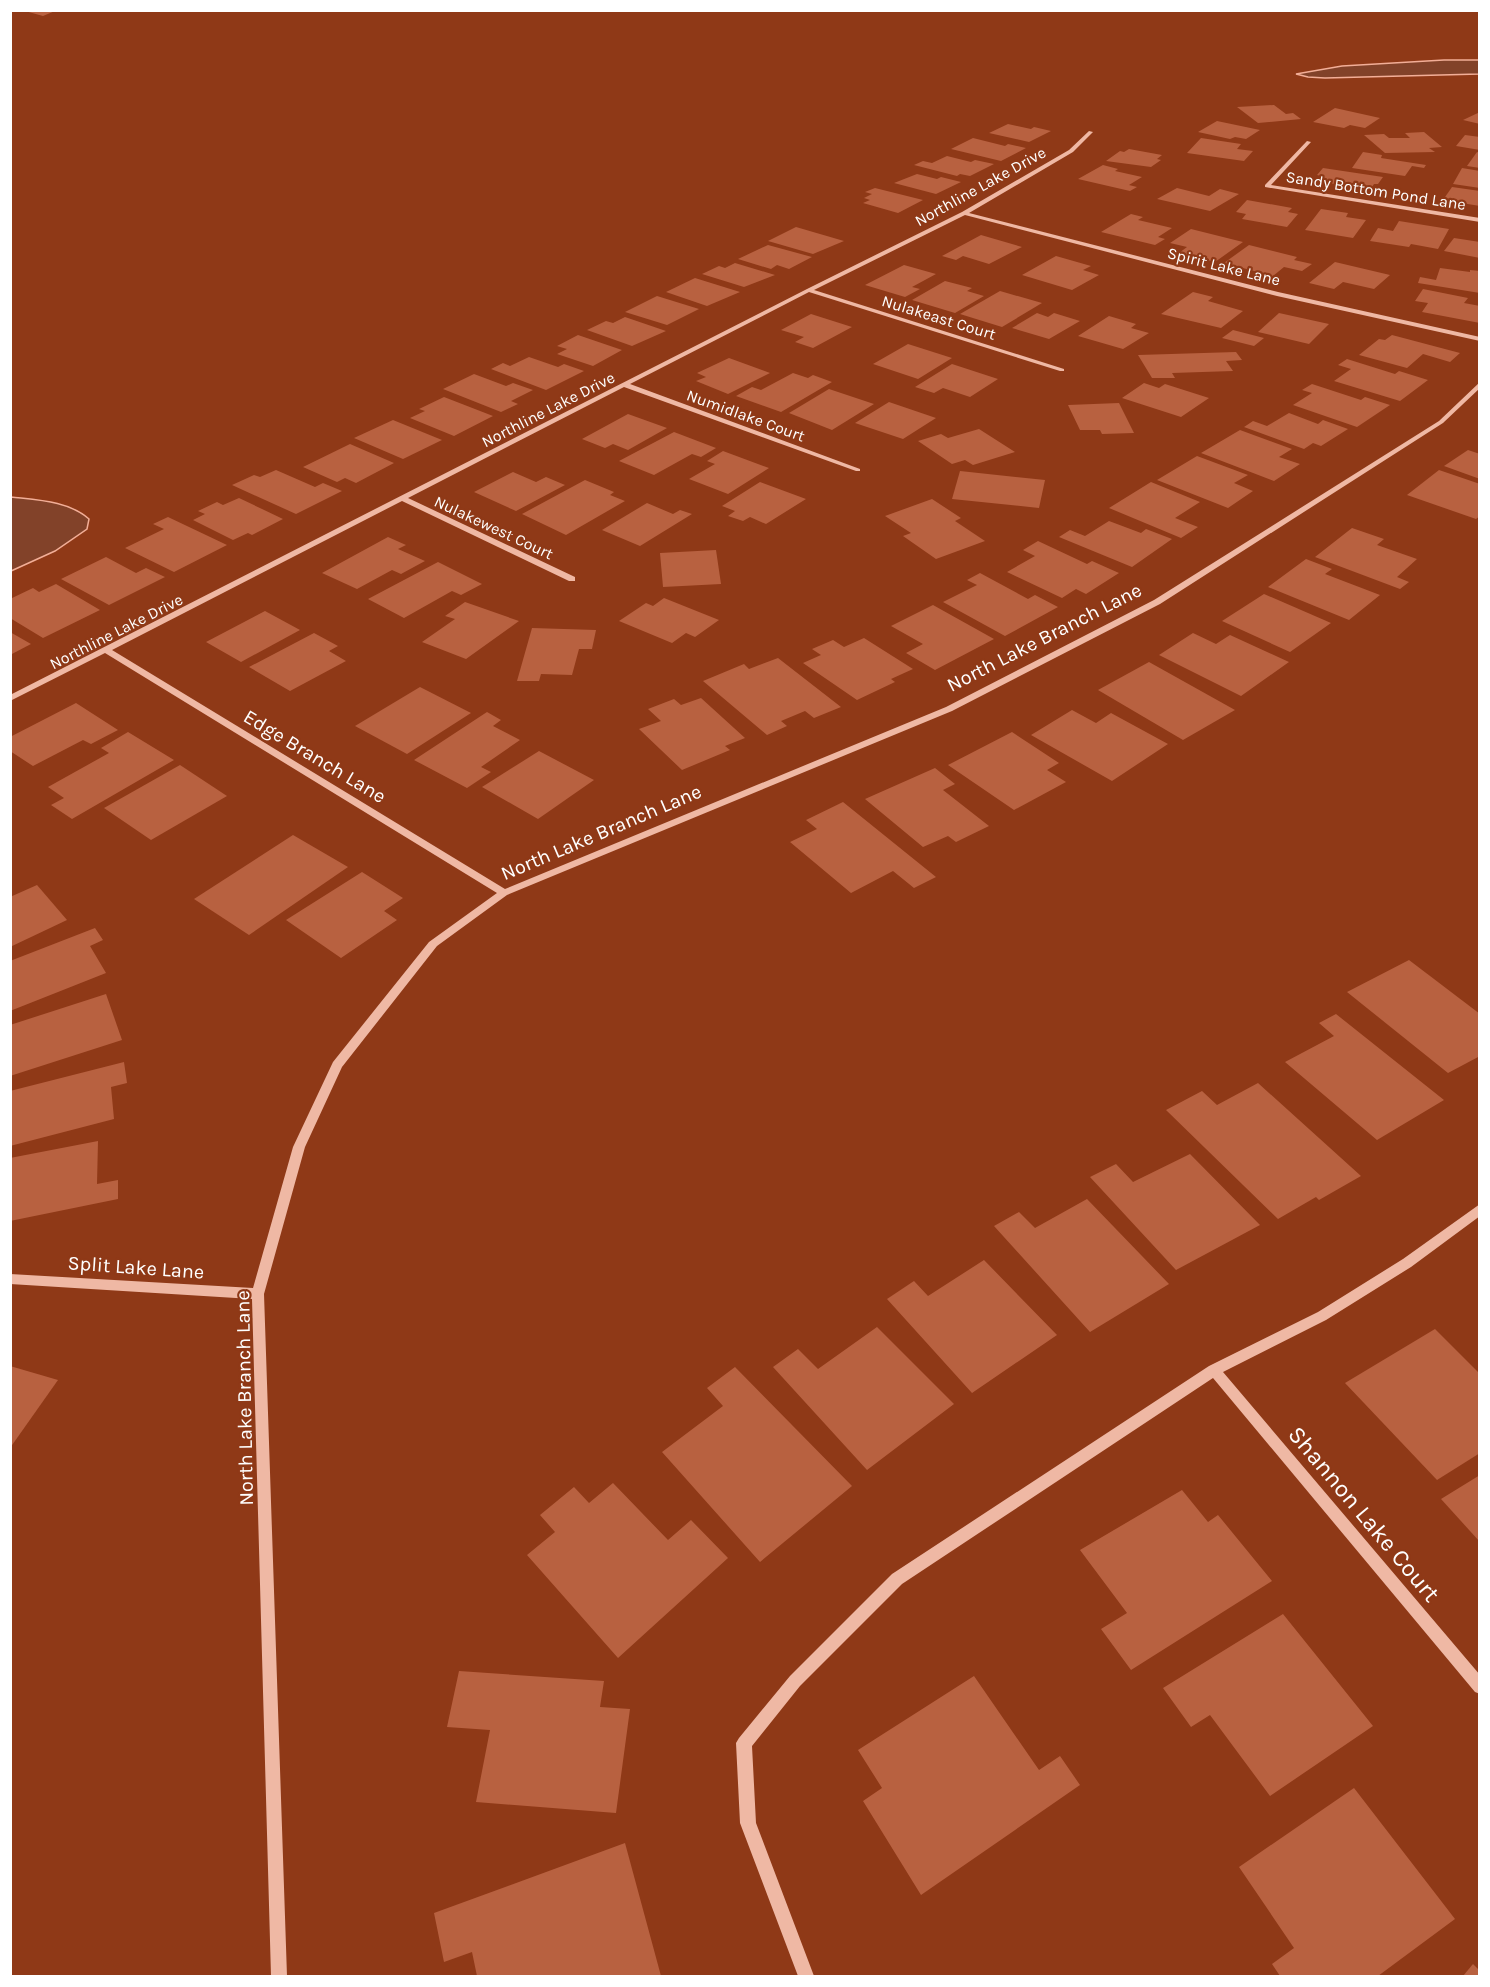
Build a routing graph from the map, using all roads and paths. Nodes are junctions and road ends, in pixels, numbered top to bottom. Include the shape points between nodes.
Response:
1 (1091, 132) dead end
2 (1309, 141) dead end
3 (964, 213) junction
4 (1479, 220) edge
5 (809, 290) junction
6 (1479, 339) edge
7 (1062, 370) dead end
8 (1479, 384) edge
9 (625, 385) junction
10 (858, 470) dead end
11 (404, 499) junction
12 (572, 579) dead end
13 (107, 651) junction
14 (10, 699) edge
15 (504, 893) junction
16 (1479, 1209) edge
17 (10, 1279) edge
18 (258, 1294) junction
19 (1214, 1370) junction
20 (1479, 1688) edge
21 (279, 1977) edge
22 (806, 1977) edge

1 - 3 street, Northline Lake Drive via 1071,151
2 - 4 street, Sandy Bottom Pond Lane via 1267,186
3 - 5 street, Northline Lake Drive
3 - 6 street, Spirit Lake Lane via 1277,294
5 - 7 street, Nulakeast Court
5 - 9 street, Northline Lake Drive
8 - 15 street, North Lake Branch Lane via 1441,422 1146,607 949,709
9 - 10 street, Numidlake Court
9 - 11 street, Northline Lake Drive
11 - 12 street, Nulakewest Court
11 - 13 street, Northline Lake Drive
13 - 14 street, Northline Lake Drive
13 - 15 street, Edge Branch Lane
15 - 18 street, North Lake Branch Lane via 433,944 337,1065 299,1147
16 - 19 street via 1407,1263 1322,1316
17 - 18 street, Split Lake Lane
18 - 21 street, North Lake Branch Lane
19 - 20 street, Shannon Lake Court
19 - 22 street via 897,1579 795,1681 744,1743 748,1823

